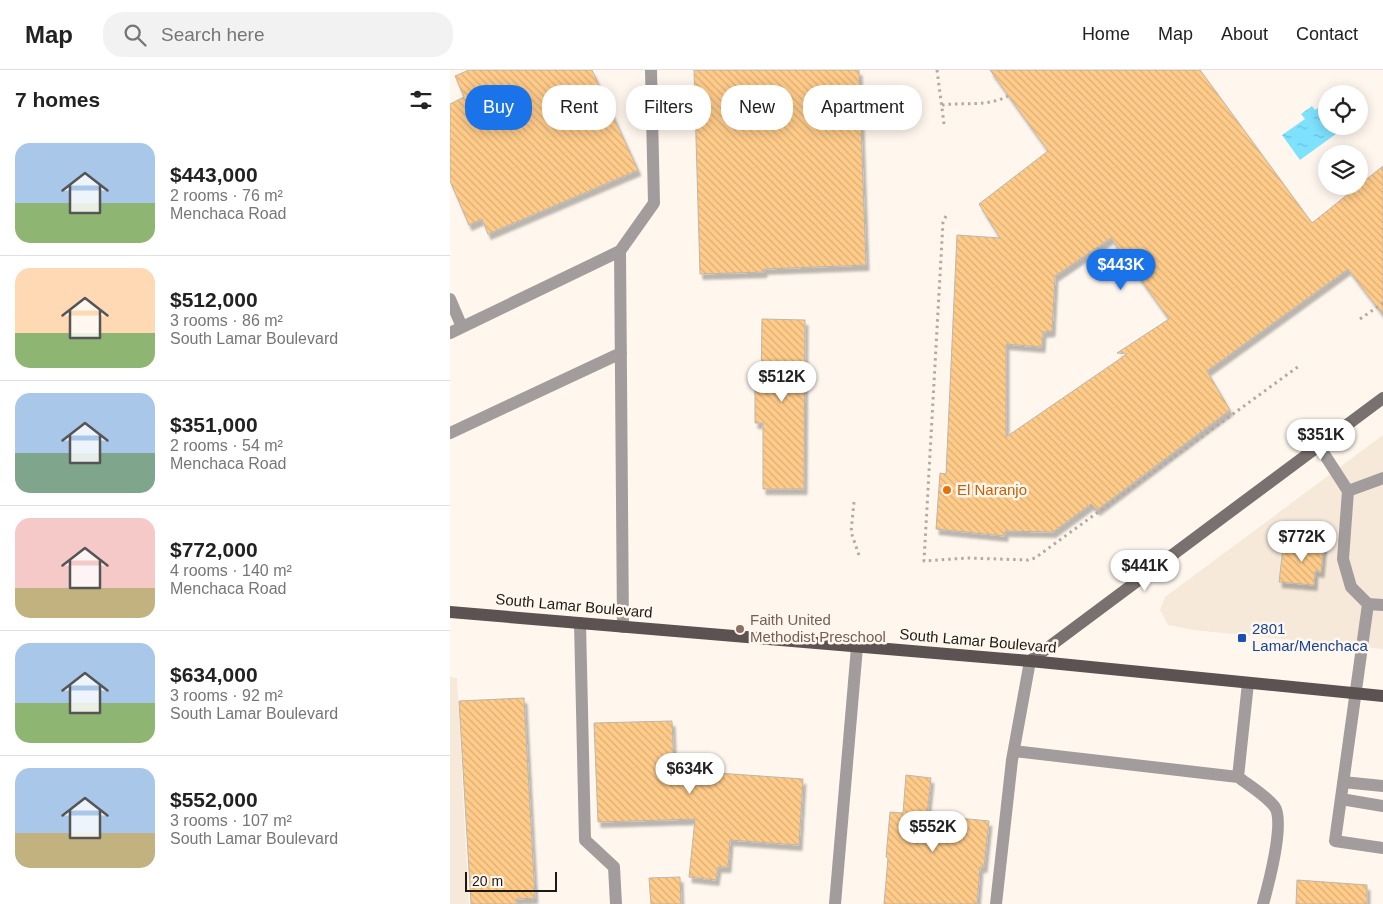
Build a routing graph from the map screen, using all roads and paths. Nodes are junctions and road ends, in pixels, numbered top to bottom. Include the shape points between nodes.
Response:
1 (651, 70) edge
2 (937, 70) edge
3 (1008, 96) dead end
4 (942, 105) junction
5 (944, 124) dead end
6 (946, 216) dead end
7 (620, 251) junction
8 (450, 299) edge
9 (1383, 303) edge
10 (1360, 319) dead end
11 (462, 327) junction
12 (450, 333) edge
13 (621, 353) junction
14 (1298, 366) dead end
15 (1383, 398) edge
16 (450, 433) edge
17 (1320, 446) junction
18 (1383, 478) edge
19 (1348, 490) junction
20 (854, 502) dead end
21 (860, 558) dead end
22 (1368, 604) junction
23 (1383, 605) edge
24 (450, 612) edge
25 (580, 623) junction
26 (623, 627) junction
27 (858, 647) junction
28 (1030, 661) junction
29 (1248, 683) junction
30 (1355, 694) junction
31 (1383, 696) edge
32 (1014, 751) junction
33 (1238, 777) junction
34 (1343, 782) junction
35 (1383, 786) edge
36 (1341, 799) junction
37 (1383, 806) edge
38 (1383, 848) edge
39 (616, 904) edge
40 (835, 904) edge
41 (996, 904) edge
42 (1263, 904) edge

1 - 7 lane via 654,203
2 - 4 path
3 - 4 path via 992,103
4 - 5 path
6 - 14 path via 943,222 924,561 1035,558
7 - 11 lane
7 - 13 lane
8 - 11 lane
9 - 10 path
11 - 12 lane
13 - 16 lane
13 - 26 lane
15 - 17 main road
17 - 19 lane
17 - 28 main road
18 - 19 lane
19 - 22 lane via 1343,559 1351,587
20 - 21 path via 852,532
22 - 23 lane
22 - 30 lane
24 - 25 main road, South Lamar Boulevard
25 - 26 main road, South Lamar Boulevard
25 - 39 lane via 585,840 614,868
26 - 27 main road, South Lamar Boulevard
27 - 28 main road, South Lamar Boulevard
27 - 40 lane
28 - 29 main road, South Lamar Boulevard
28 - 32 lane
29 - 30 main road, South Lamar Boulevard
29 - 33 lane
30 - 31 main road, South Lamar Boulevard
30 - 34 lane
32 - 33 lane
32 - 41 lane
33 - 42 lane via 1274,806 1278,813 1278,831
34 - 35 lane
34 - 36 lane
36 - 37 lane
36 - 38 lane via 1335,842

